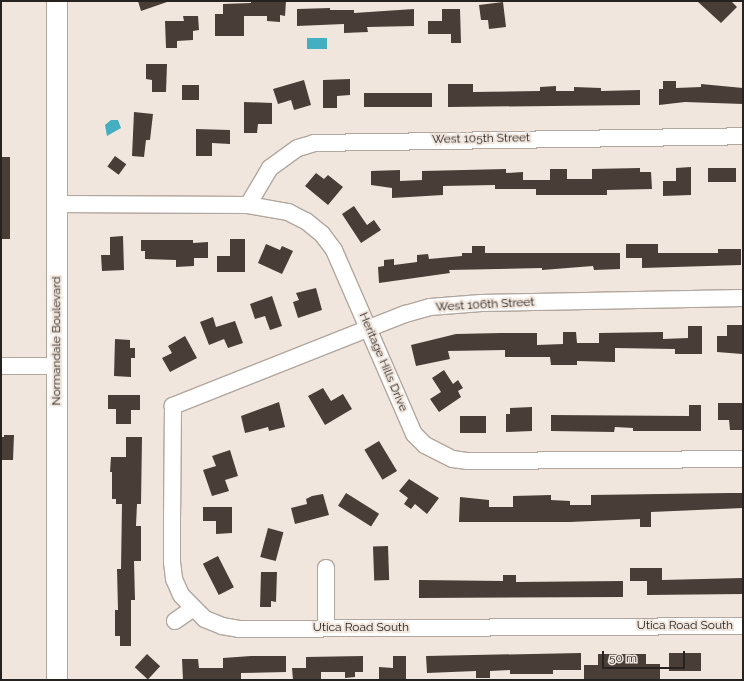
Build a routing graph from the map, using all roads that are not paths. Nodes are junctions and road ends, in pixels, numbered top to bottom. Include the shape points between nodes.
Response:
1 (57, 1) edge
2 (743, 136) edge
3 (57, 204) junction
4 (248, 205) junction
5 (743, 298) edge
6 (370, 329) junction
7 (1, 366) edge
8 (57, 366) junction
9 (173, 406) joint
10 (743, 459) edge
11 (326, 568) dead end
12 (192, 609) junction
13 (175, 621) dead end
14 (743, 626) edge
15 (326, 628) junction
16 (56, 680) edge

1 - 3 main road, Normandale Boulevard
2 - 4 street, West 105th Street via 314,143 298,148 270,168
3 - 4 street, Heritage Hills Drive
3 - 8 main road, Normandale Boulevard
4 - 6 street, Heritage Hills Drive via 288,212 322,234 334,250
5 - 6 street, West 106th Street via 455,304 405,314
6 - 9 street, West 106th Street
6 - 10 street, Heritage Hills Drive via 414,434 438,454 468,461
7 - 8 street
8 - 16 main road, Normandale Boulevard
9 - 12 street, Utica Road South via 172,562 174,579 181,595
11 - 15 street
12 - 13 street
12 - 15 street, Utica Road South via 205,620 222,626
14 - 15 street, Utica Road South

